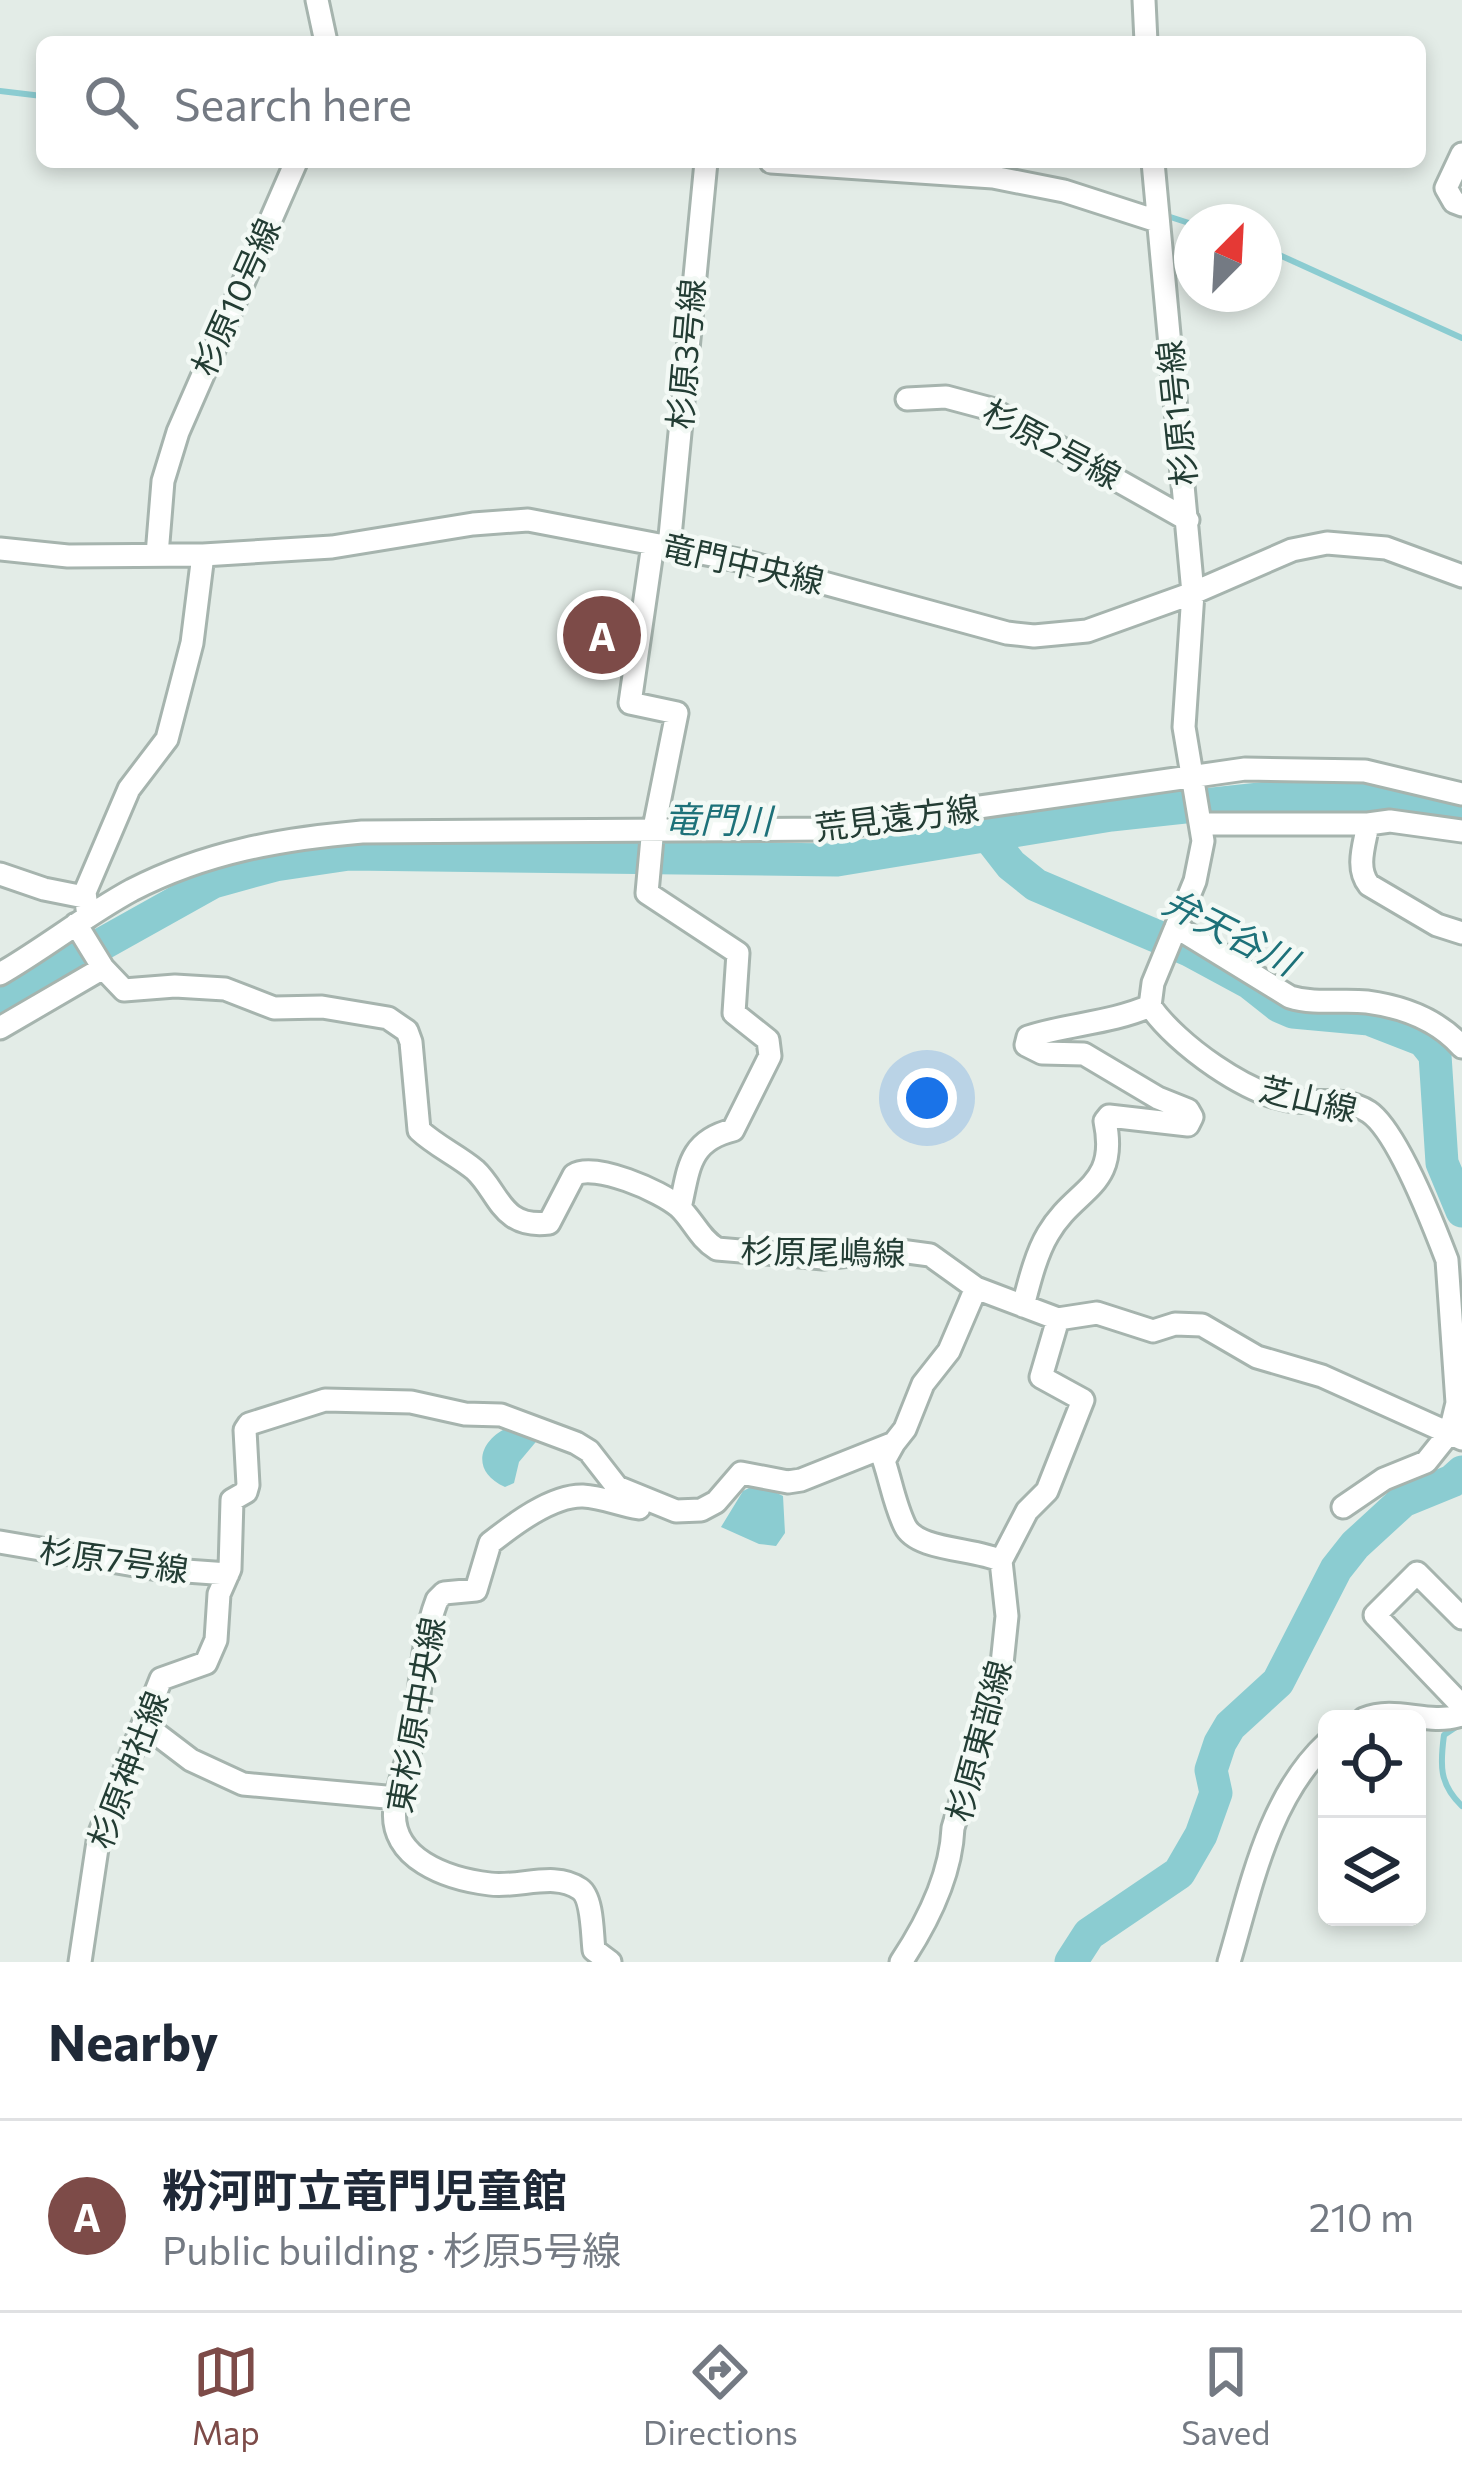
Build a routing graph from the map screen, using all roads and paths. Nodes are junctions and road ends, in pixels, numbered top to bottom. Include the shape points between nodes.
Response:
1 (316, 0) edge
2 (1144, 0) edge
3 (325, 36) edge
4 (1146, 36) edge
5 (1462, 154) edge
6 (293, 168) edge
7 (705, 168) edge
8 (860, 168) edge
9 (1153, 168) edge
10 (1462, 205) edge
11 (1157, 215) junction
12 (907, 399) dead end
13 (1188, 520) junction
14 (661, 545) junction
15 (0, 548) edge
16 (157, 555) junction
17 (203, 555) junction
18 (1462, 576) edge
19 (1193, 593) junction
20 (1194, 783) junction
21 (1462, 794) edge
22 (1202, 823) junction
23 (1368, 824) junction
24 (1462, 831) edge
25 (652, 835) junction
26 (0, 874) edge
27 (82, 917) junction
28 (1462, 933) edge
29 (1173, 936) junction
30 (102, 967) junction
31 (0, 974) edge
32 (1150, 1006) junction
33 (0, 1028) edge
34 (1462, 1047) edge
35 (680, 1208) junction
36 (976, 1288) junction
37 (1023, 1306) junction
38 (1058, 1319) junction
39 (1456, 1436) edge
40 (894, 1443) junction
41 (1343, 1507) dead end
42 (676, 1511) junction
43 (0, 1542) edge
44 (1001, 1561) junction
45 (228, 1574) junction
46 (1462, 1618) edge
47 (1461, 1714) edge
48 (1426, 1717) edge
49 (145, 1725) junction
50 (1318, 1753) edge
51 (397, 1798) junction
52 (80, 1962) edge
53 (610, 1962) edge
54 (901, 1962) edge
55 (1229, 1962) edge

1 - 3 street
2 - 4 street
5 - 10 street via 1446,188
6 - 16 street, 杉原10号線 via 178,432 163,482
7 - 14 street, 杉原3号線
8 - 11 street via 993,177
9 - 11 street, 杉原1号線
11 - 13 street, 杉原1号線
12 - 13 street, 杉原2号線 via 991,409
13 - 19 street, 杉原1号線
14 - 17 street, 竜門中央線 via 501,520 332,547
14 - 19 street, 竜門中央線 via 1034,636 1087,632
14 - 25 street, 杉原3号線 via 629,703 677,713
15 - 16 street
16 - 17 street, 竜門中央線
17 - 27 street via 167,739 129,789
18 - 19 street, 竜門中央線 via 1386,548 1328,543
19 - 20 street, 杉原1号線 via 1184,727
20 - 21 street, 荒見遠方線 via 1246,770 1365,771
20 - 22 street, 杉原1号線
20 - 25 street, 荒見遠方線 via 826,829
22 - 23 street
22 - 29 street, 杉原1号線 via 1195,881
23 - 24 street
23 - 28 street via 1362,877
25 - 27 street, 荒見遠方線 via 287,838 198,861
25 - 35 street via 647,893 738,953 734,1012 768,1040 770,1056 733,1130 696,1149
26 - 27 street
27 - 30 street
27 - 31 street, 荒見遠方線
29 - 32 street, 杉原1号線
29 - 34 street via 1290,997 1367,1002 1437,1022
30 - 33 street
30 - 35 street, 杉原尾嶋線 via 124,990 225,989 274,1008 322,1007 397,1022 411,1042 419,1130 527,1222 549,1223 583,1170
32 - 37 street via 1028,1037 1032,1051 1084,1054 1192,1117 1188,1125 1109,1115 1106,1169 1048,1232
32 - 39 street, 芝山線 via 1248,1087 1296,1101 1352,1103 1382,1123 1447,1260
35 - 36 street, 杉原尾嶋線 via 716,1249 824,1258 893,1250 929,1256
36 - 37 street, 杉原尾嶋線
36 - 40 street
37 - 38 street, 杉原尾嶋線
38 - 39 street, 杉原尾嶋線 via 1097,1312 1153,1331 1202,1325 1257,1357 1322,1376
38 - 44 street via 1041,1377 1083,1400 1047,1491
39 - 41 street via 1426,1462
40 - 42 street via 801,1480 741,1473 716,1502
40 - 44 street via 884,1461 906,1530
42 - 45 street, 杉原神社線 via 617,1487 576,1443 501,1414 325,1400 245,1430 248,1485 232,1500
42 - 51 street, 東杉原中央線 via 570,1496 490,1543 476,1590 444,1593 434,1607
43 - 45 street, 杉原7号線
44 - 54 street, 杉原東部線 via 1002,1664 952,1852
45 - 49 street, 杉原神社線 via 211,1657 161,1679
46 - 47 street via 1417,1573 1375,1615
47 - 48 street
49 - 51 street via 190,1760 243,1784
49 - 52 street, 杉原神社線 via 99,1835
50 - 55 street via 1266,1838
51 - 53 street, 東杉原中央線 via 395,1830 424,1864 493,1885 578,1887 587,1896 594,1950

